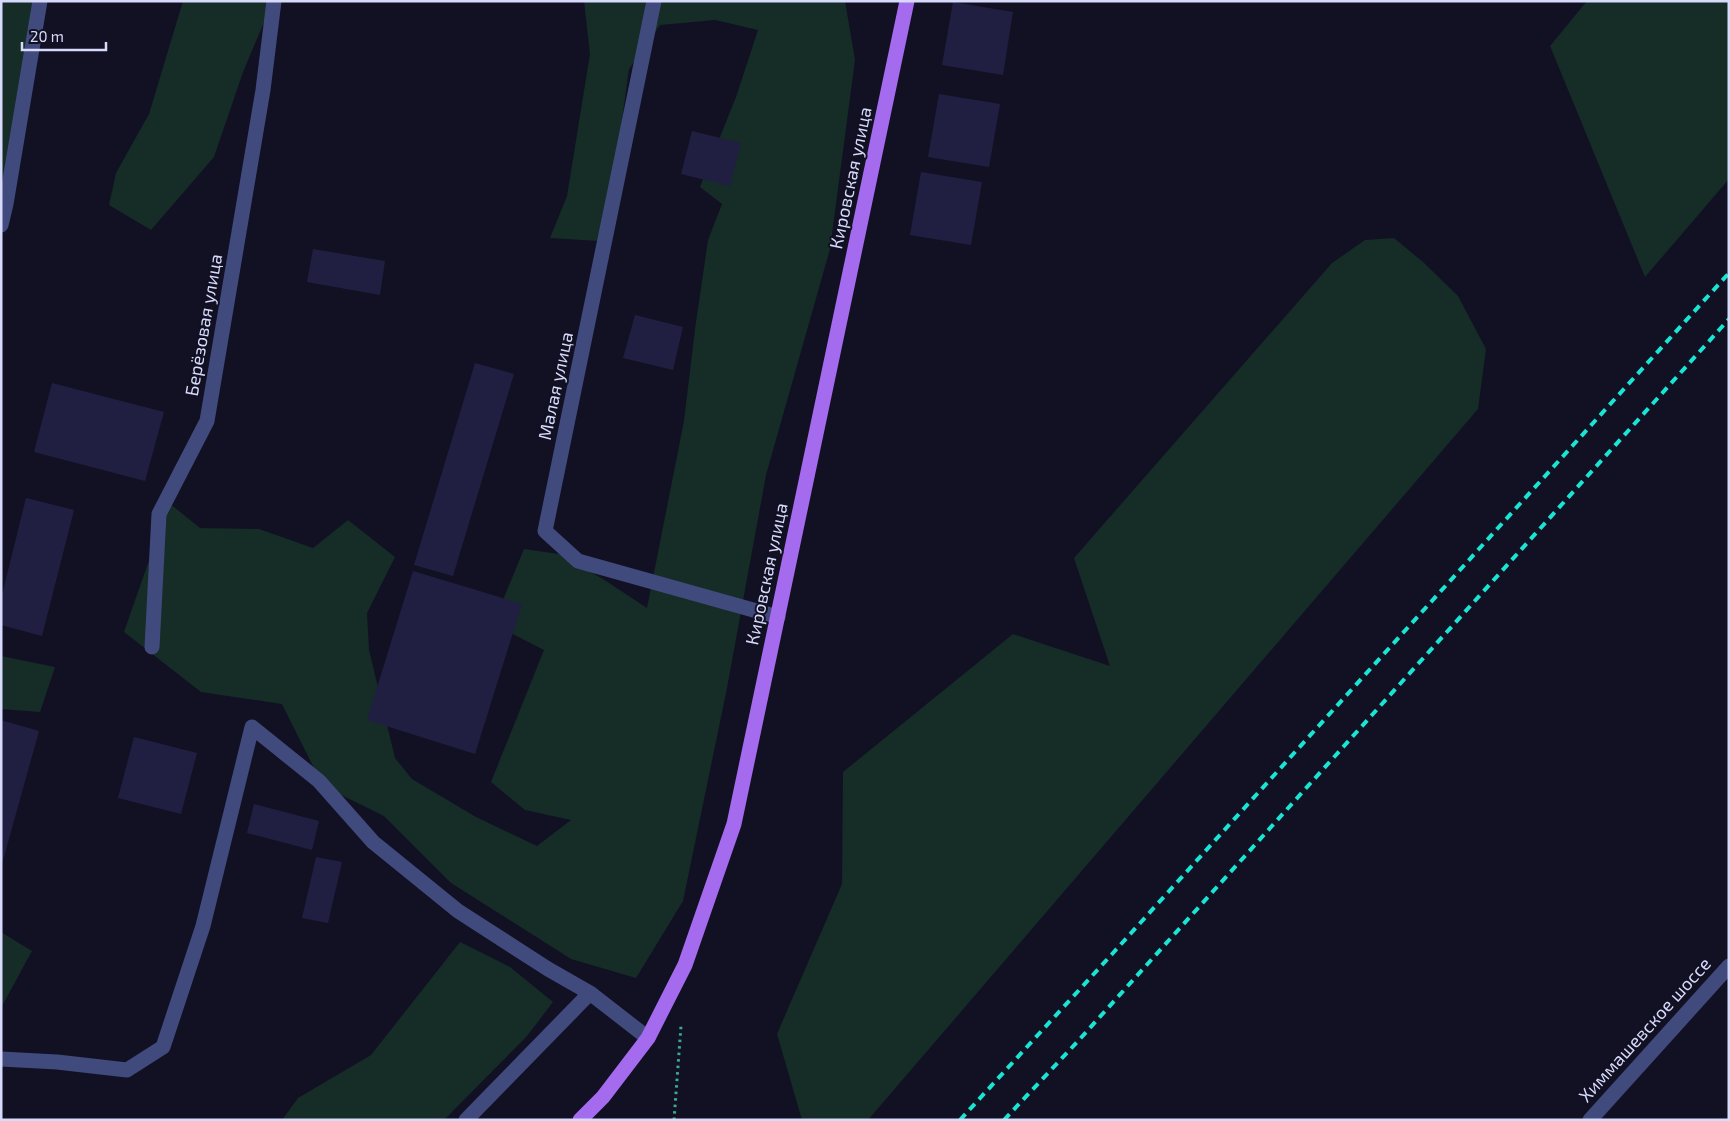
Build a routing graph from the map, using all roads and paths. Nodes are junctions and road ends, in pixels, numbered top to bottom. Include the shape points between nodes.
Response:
1 (40, 1) edge
2 (274, 1) edge
3 (654, 1) edge
4 (907, 1) edge
5 (1, 225) edge
6 (778, 617) junction
7 (152, 647) dead end
8 (1729, 966) edge
9 (590, 993) junction
10 (681, 1023) dead end
11 (648, 1038) junction
12 (1, 1059) edge
13 (466, 1120) edge
14 (580, 1120) edge
15 (674, 1120) edge
16 (1590, 1120) edge

1 - 5 street
2 - 7 street, Берёзовая улица via 263,90 206,421 159,514
3 - 6 street, Малая улица via 545,531 578,561
4 - 6 main road, Кировская улица
6 - 11 main road, Кировская улица via 734,824 685,965
8 - 16 street, Химмашевское шоссе
9 - 11 street
9 - 12 street via 458,911 373,842 319,781 252,727 203,926 163,1047 127,1070
9 - 13 street
10 - 15 path
11 - 14 main road, Кировская улица via 603,1097

